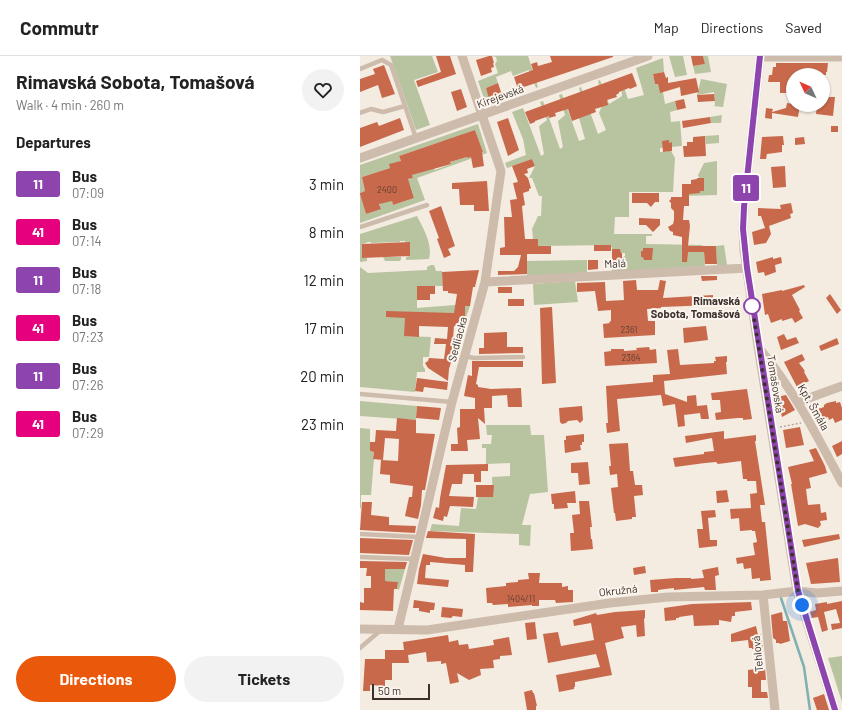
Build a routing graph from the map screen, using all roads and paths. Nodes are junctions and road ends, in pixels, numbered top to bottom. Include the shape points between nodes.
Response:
1 (462, 56) edge
2 (648, 56) edge
3 (760, 56) edge
4 (842, 57) edge
5 (360, 69) edge
6 (405, 106) junction
7 (360, 113) edge
8 (483, 115) junction
9 (416, 138) junction
10 (360, 158) edge
11 (427, 205) dead end
12 (360, 227) edge
13 (747, 268) junction
14 (485, 282) junction
15 (758, 346) junction
16 (464, 356) junction
17 (523, 357) dead end
18 (842, 386) edge
19 (360, 394) edge
20 (452, 402) junction
21 (798, 402) junction
22 (809, 421) junction
23 (780, 427) dead end
24 (842, 483) edge
25 (360, 534) edge
26 (420, 538) junction
27 (360, 557) edge
28 (414, 559) junction
29 (798, 591) junction
30 (842, 591) edge
31 (763, 595) junction
32 (360, 629) edge
33 (382, 629) junction
34 (398, 629) junction
35 (360, 648) edge
36 (775, 710) edge
37 (835, 710) edge

1 - 8 street, Sedliacka
2 - 8 street, Kirejevská
3 - 4 street
3 - 13 street, Tomašovská via 744,207 743,229
5 - 6 lane via 382,60 391,66
6 - 7 lane via 384,112 371,109
6 - 9 lane
8 - 9 street, Kirejevská
8 - 14 street, Sedliacka via 501,171
9 - 10 street, Kirejevská
11 - 12 lane
13 - 14 street, Malá
13 - 15 street, Tomašovská
14 - 16 street, Sedliacka
15 - 21 street, Kpt. Šmála via 775,366
15 - 29 street, Tomašovská
16 - 17 lane
16 - 20 street, Sedliacka
18 - 21 street
19 - 20 lane
20 - 26 street, Sedliacka
21 - 22 street, Kpt. Šmála
22 - 23 path
22 - 24 street, Kpt. Šmála
25 - 26 lane
26 - 28 street, Sedliacka
27 - 28 lane
28 - 34 street, Sedliacka
29 - 30 street, Okružná
29 - 31 street, Okružná
29 - 37 street, Tomašovská
31 - 34 street, Okružná via 690,596 623,601 427,630
31 - 36 street, Tehlová
32 - 33 street, Okružná
33 - 34 street, Okružná
33 - 35 lane

